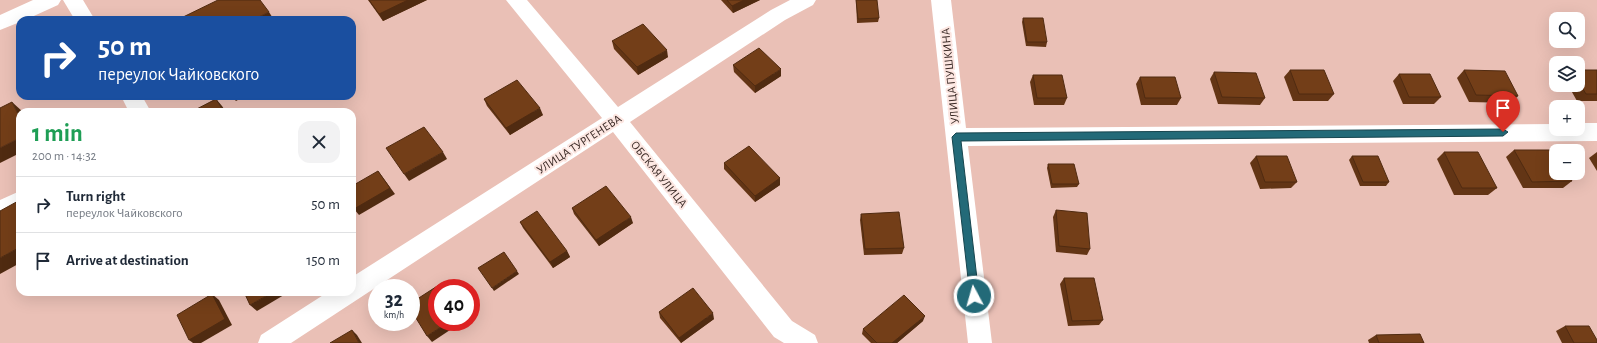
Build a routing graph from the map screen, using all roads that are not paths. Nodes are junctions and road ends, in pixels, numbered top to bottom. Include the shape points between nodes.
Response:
1 (51, 0) edge
2 (73, 0) edge
3 (516, 0) edge
4 (806, 0) edge
5 (941, 0) edge
6 (83, 16) edge
7 (0, 22) edge
8 (616, 120) junction
9 (1597, 132) edge
10 (956, 137) junction
11 (16, 203) edge
12 (0, 210) edge
13 (356, 287) edge
14 (343, 296) edge
15 (270, 343) edge
16 (806, 343) edge
17 (980, 343) edge

1 - 7 street
2 - 6 street
3 - 8 street, ОБСКАЯ УЛИЦА
4 - 8 street, УЛИЦА ТУРГЕНЕВА via 778,15
5 - 10 street, УЛИЦА ПУШКИНА
8 - 13 street, УЛИЦА ТУРГЕНЕВА
8 - 16 street, ОБСКАЯ УЛИЦА via 783,329
9 - 10 street
10 - 17 street, УЛИЦА ПУШКИНА
11 - 12 street
14 - 15 street

